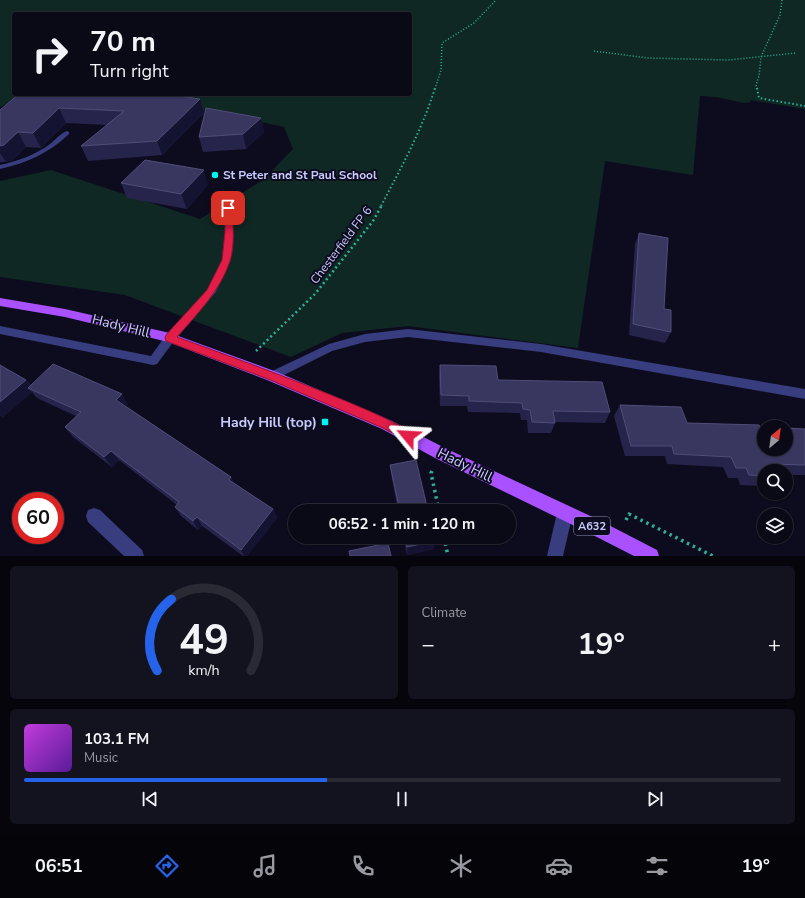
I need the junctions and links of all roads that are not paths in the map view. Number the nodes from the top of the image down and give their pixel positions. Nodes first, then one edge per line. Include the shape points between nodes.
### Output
1 (66, 133) dead end
2 (0, 167) edge
3 (228, 208) dead end
4 (0, 302) edge
5 (0, 330) edge
6 (170, 338) junction
7 (272, 376) junction
8 (805, 394) edge
9 (565, 513) junction
10 (94, 516) dead end
11 (133, 555) edge
12 (555, 556) edge
13 (651, 556) edge

1 - 2 lane via 55,144 35,156
3 - 6 lane via 226,260 211,292
4 - 6 main road, Hady Hill / A632 via 65,312
5 - 6 lane via 153,361
6 - 7 main road, Hady Hill / A632
7 - 8 lane via 329,348 365,338 408,333 541,348
7 - 9 main road, Hady Hill / A632 via 387,425
9 - 12 street
9 - 13 main road, A632
10 - 11 street

